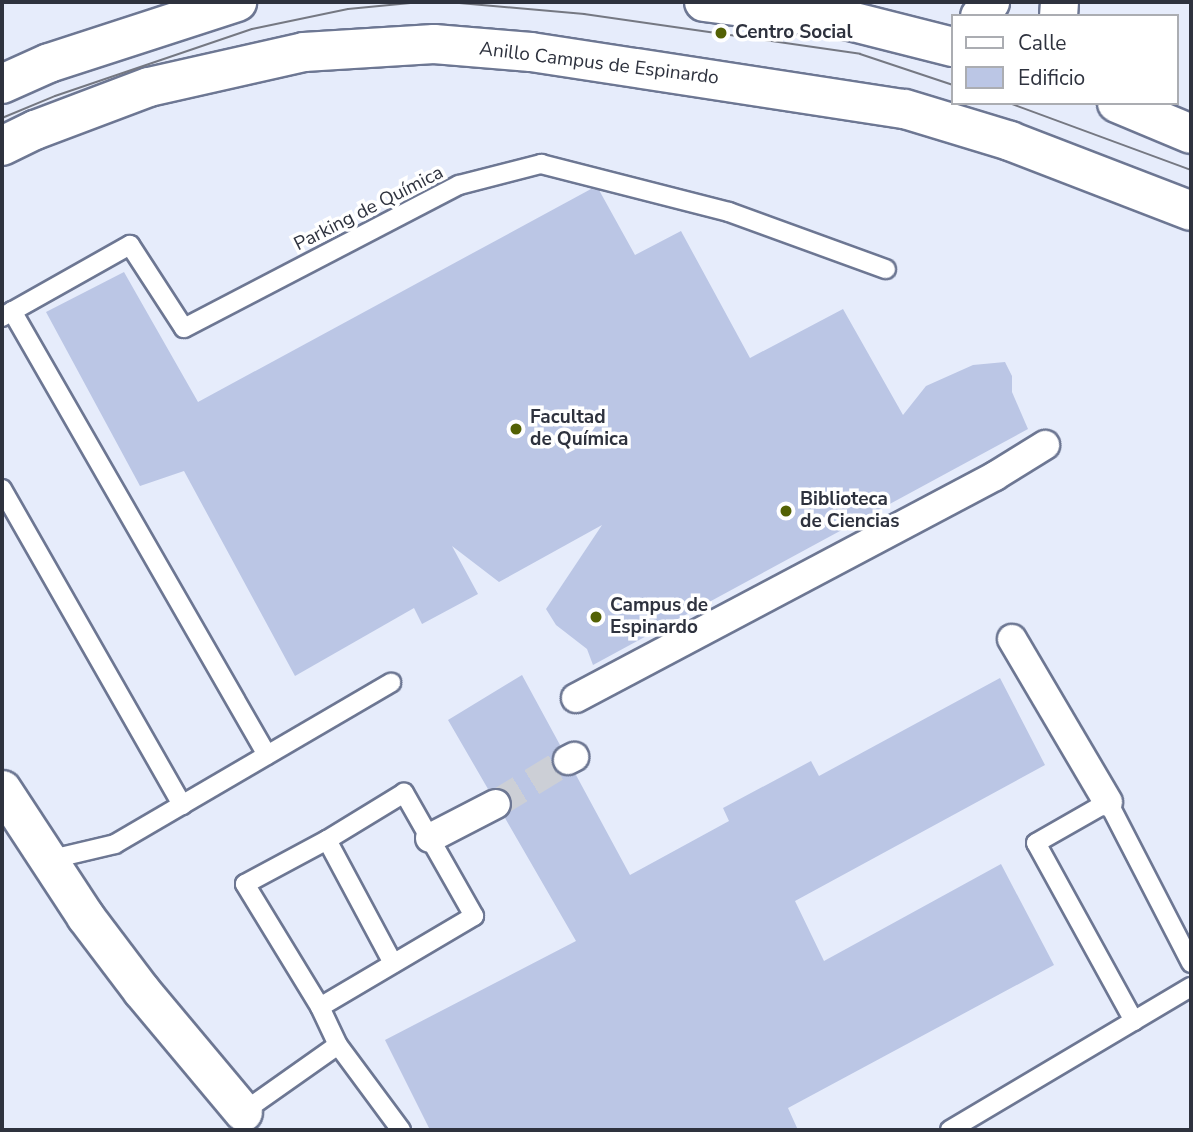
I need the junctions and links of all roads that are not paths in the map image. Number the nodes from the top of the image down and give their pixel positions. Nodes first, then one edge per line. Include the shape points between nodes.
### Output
1 (237, 2) edge
2 (704, 2) edge
3 (948, 40) edge
4 (2, 84) edge
5 (1122, 105) edge
6 (1191, 134) edge
7 (2, 146) edge
8 (1191, 211) edge
9 (886, 269) dead end
10 (7, 314) edge
11 (1045, 445) dead end
12 (2, 489) edge
13 (1012, 639) dead end
14 (390, 682) dead end
15 (576, 698) dead end
16 (267, 755) junction
17 (2, 789) edge
18 (1108, 802) junction
19 (496, 804) tunnel mouth
20 (182, 805) junction
21 (430, 838) junction
22 (327, 840) junction
23 (48, 860) junction
24 (1191, 962) edge
25 (393, 963) junction
26 (1191, 987) edge
27 (320, 1007) junction
28 (1134, 1021) junction
29 (338, 1045) junction
30 (243, 1111) joint
31 (401, 1130) edge
32 (950, 1130) edge

1 - 4 main road via 49,63
2 - 3 main road via 850,21
5 - 6 main road
7 - 8 main road, Anillo Campus de Espinardo via 149,87 304,52 434,44 531,52 905,109 1010,141
9 - 10 lane, Parking de Química via 729,212 541,164 459,185 184,328 130,245
10 - 16 lane, Parking de Química
11 - 15 street via 995,476
12 - 20 lane
13 - 18 street
14 - 16 lane
16 - 20 lane
17 - 23 street
18 - 24 lane
18 - 28 lane via 1036,843
19 - 21 street
20 - 23 lane via 115,844
21 - 22 lane via 404,793
21 - 25 lane via 474,916
22 - 25 lane
22 - 27 lane via 245,884
23 - 30 street via 141,990
25 - 27 lane
26 - 28 lane
27 - 29 lane
28 - 32 lane
29 - 30 lane
29 - 31 lane

